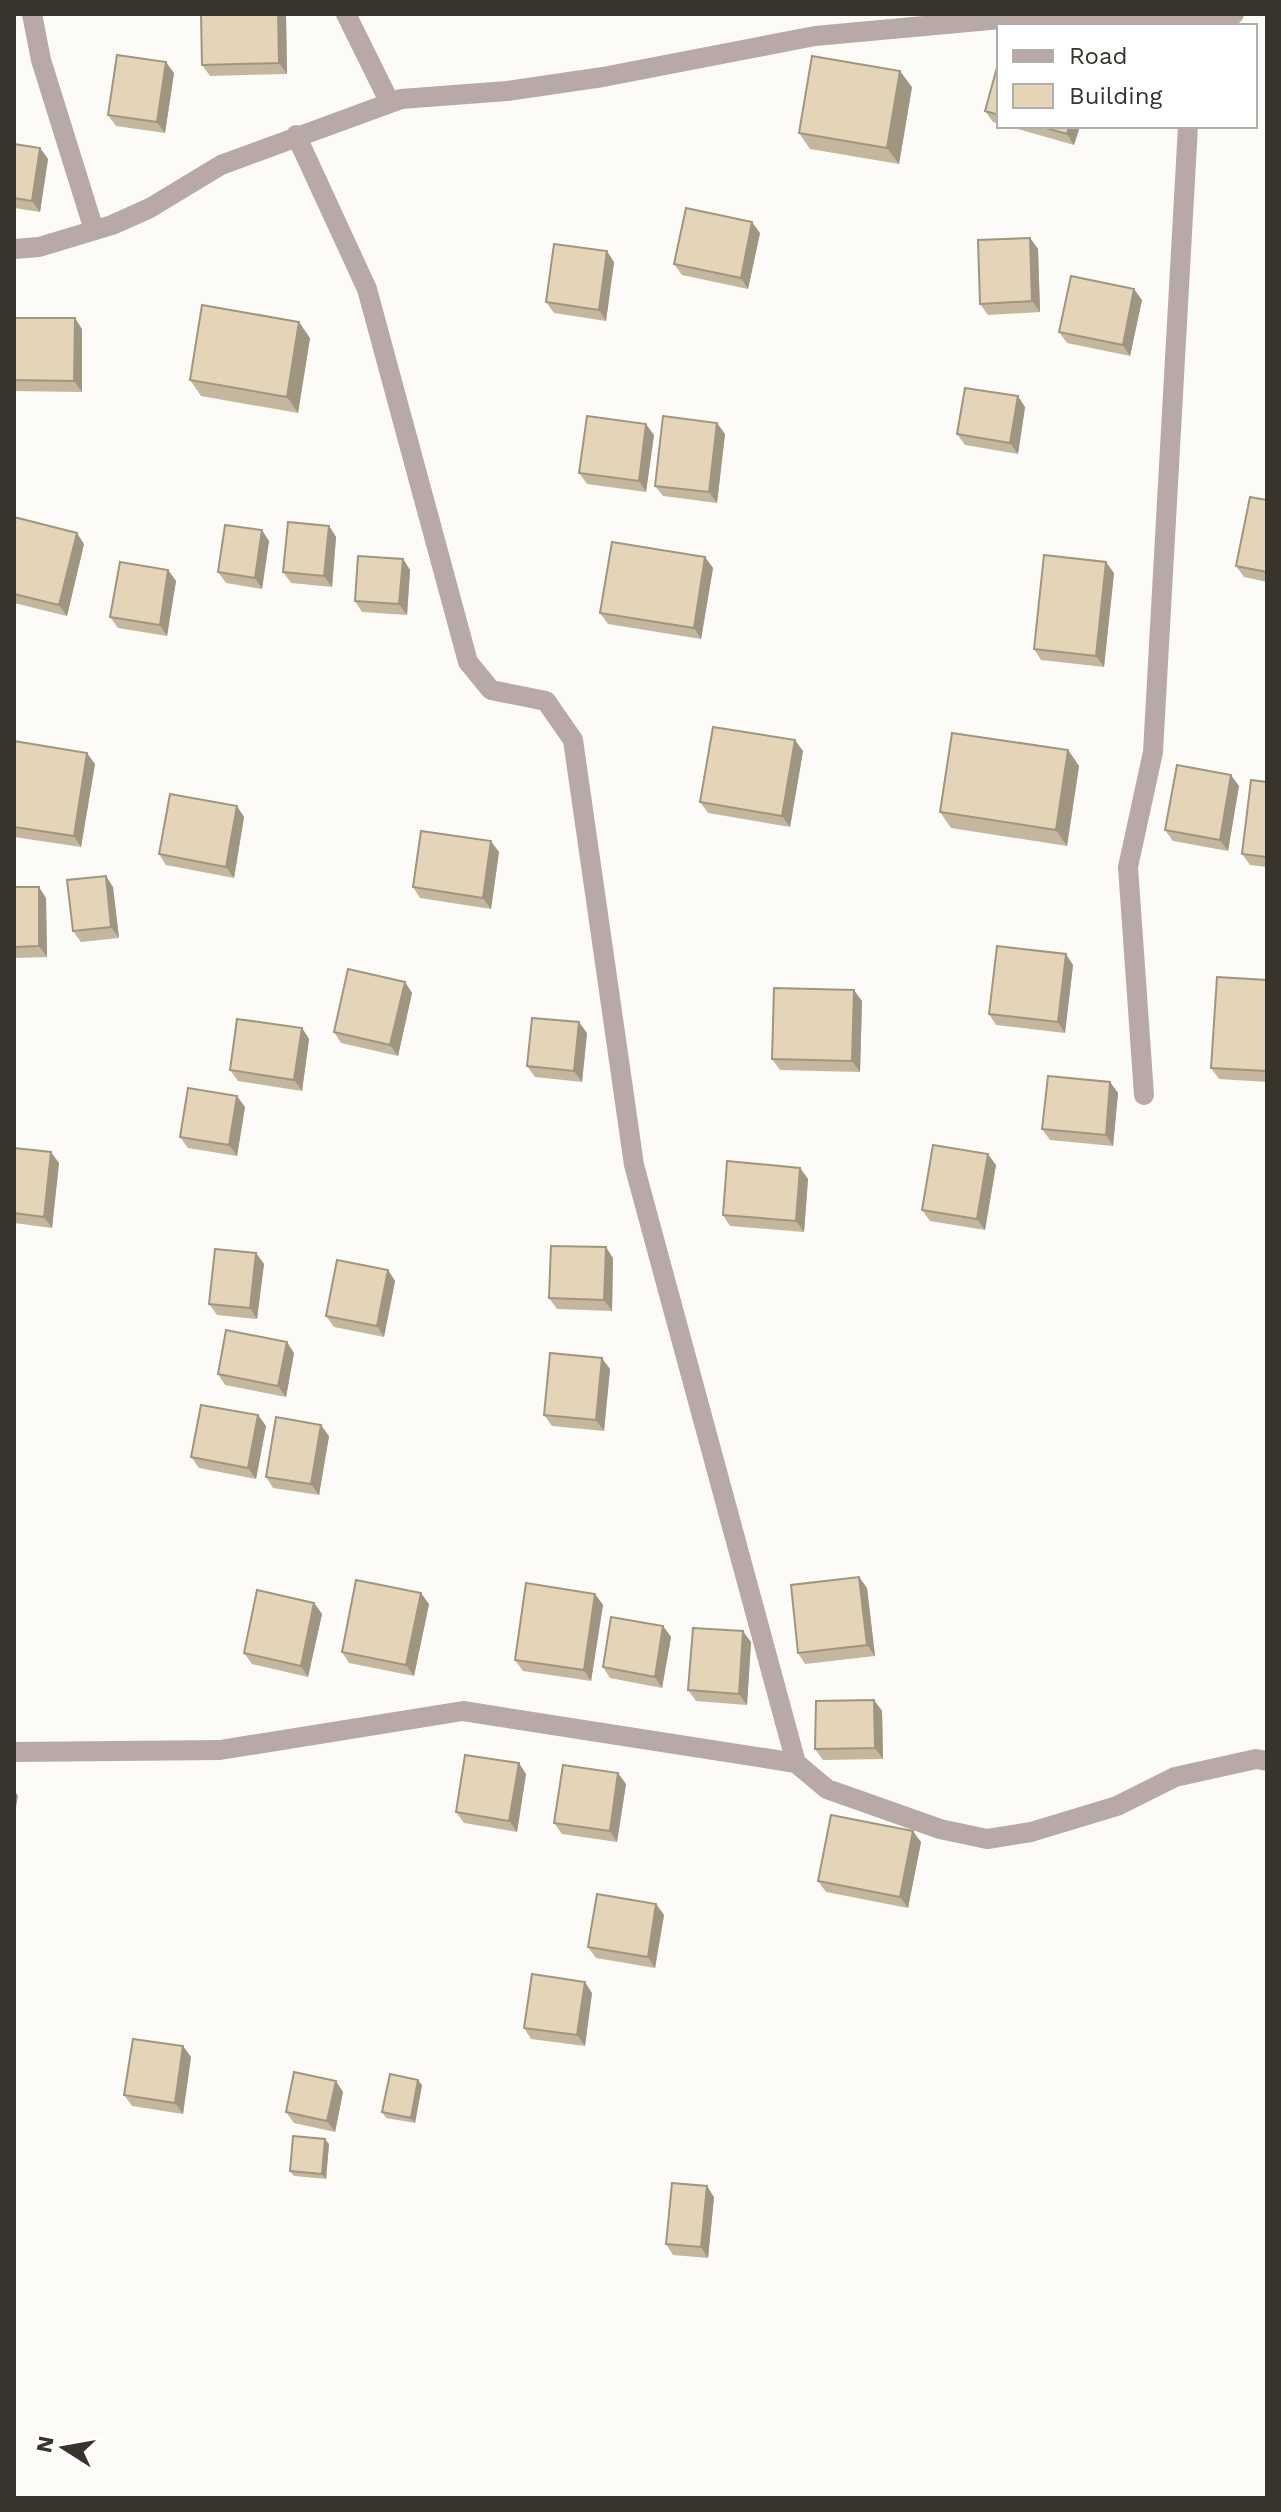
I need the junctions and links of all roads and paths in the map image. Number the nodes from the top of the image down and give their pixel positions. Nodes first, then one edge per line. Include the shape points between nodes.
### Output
1 (32, 14) edge
2 (346, 14) edge
3 (1234, 14) edge
4 (1161, 17) edge
5 (1207, 21) edge
6 (390, 103) junction
7 (1188, 128) edge
8 (296, 135) junction
9 (94, 230) junction
10 (14, 249) edge
11 (1144, 1095) dead end
12 (14, 1752) edge
13 (1267, 1761) edge
14 (796, 1763) junction

1 - 9 street via 41,60
2 - 6 street
3 - 5 street
4 - 5 street
4 - 6 street via 1001,19 815,36 603,77
6 - 8 street
7 - 11 street via 1153,752 1128,867
8 - 9 street via 221,165 150,208
8 - 14 street via 367,289 468,662 491,690 546,701 573,740 634,1165
9 - 10 street
12 - 14 street via 220,1750 463,1711
13 - 14 street via 1175,1777 1117,1806 1031,1832 987,1839 940,1829 827,1789

